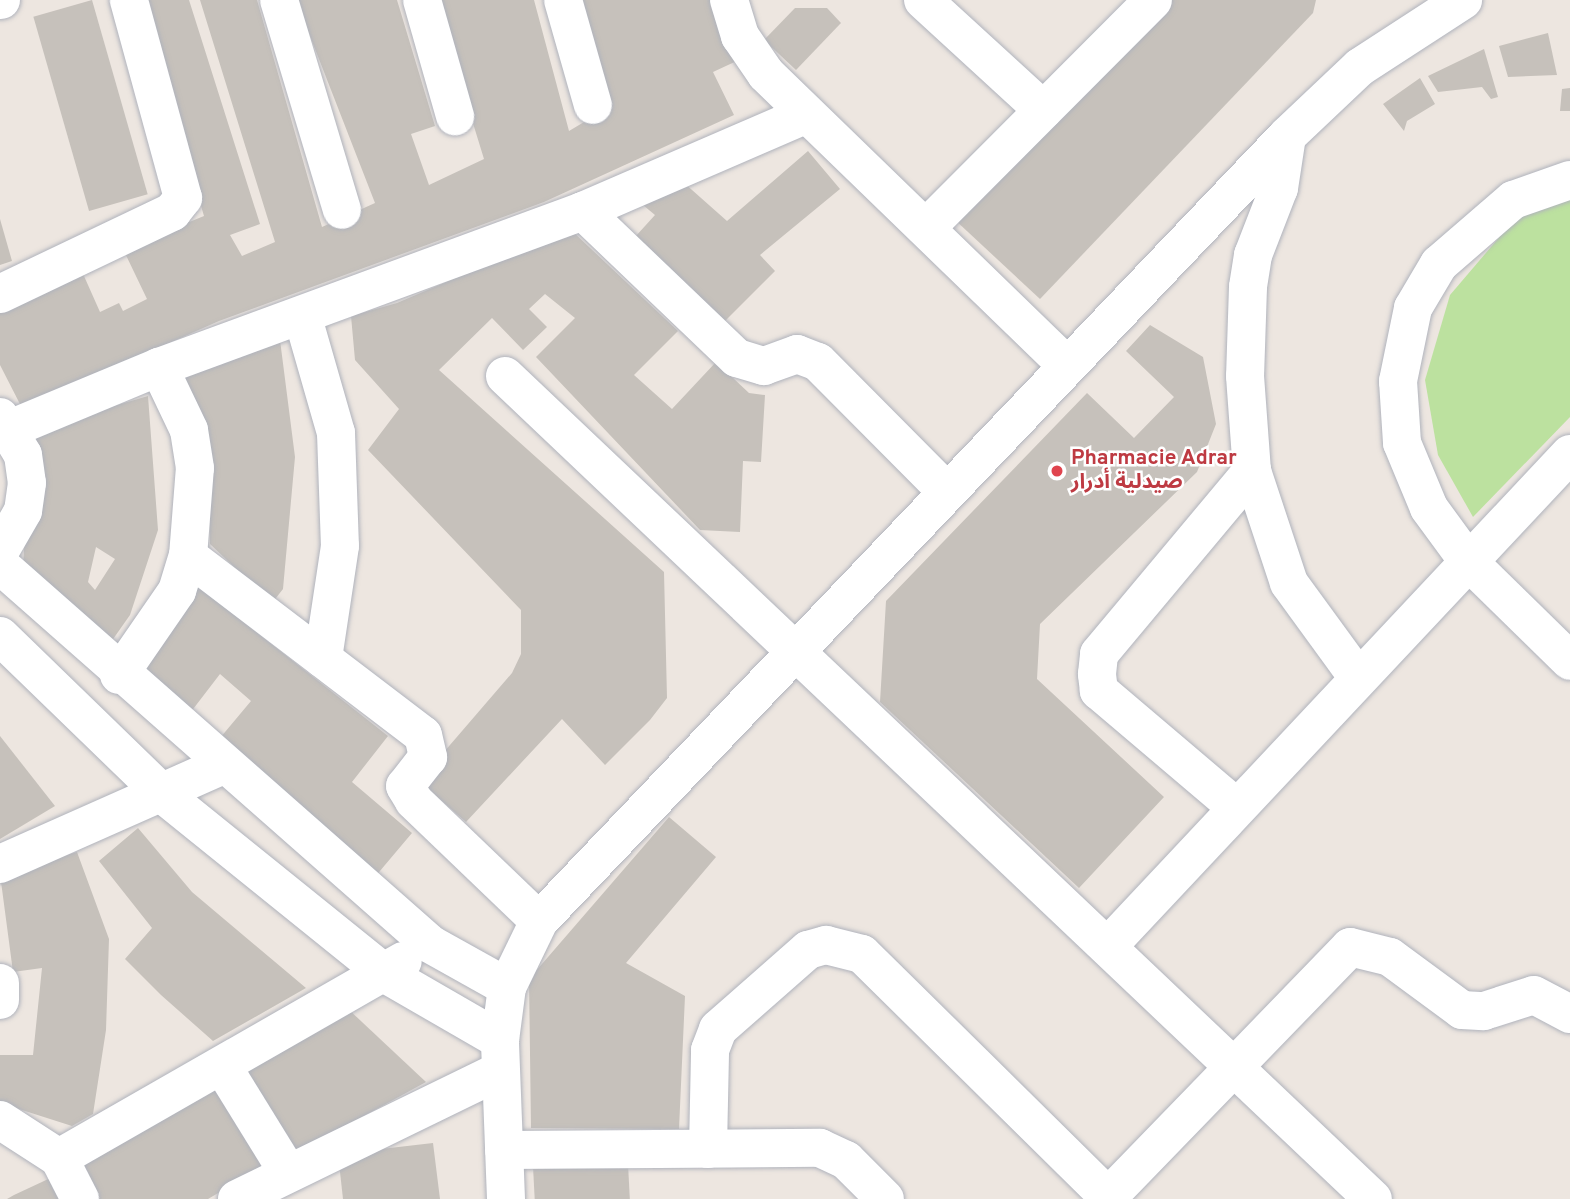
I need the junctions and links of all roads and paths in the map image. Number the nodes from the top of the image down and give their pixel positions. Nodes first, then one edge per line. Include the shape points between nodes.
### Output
1 (129, 0) edge
2 (279, 0) edge
3 (422, 0) edge
4 (563, 0) edge
5 (729, 0) edge
6 (923, 0) edge
7 (1153, 0) edge
8 (1461, 0) edge
9 (593, 105) dead end
10 (1043, 110) junction
11 (805, 115) junction
12 (455, 116) dead end
13 (1287, 136) junction
14 (1570, 180) edge
15 (342, 210) dead end
16 (583, 211) junction
17 (927, 227) junction
18 (0, 294) edge
19 (303, 318) junction
20 (1066, 365) junction
21 (159, 367) junction
22 (505, 376) dead end
23 (5, 423) edge
24 (1570, 454) edge
25 (1252, 471) junction
26 (946, 492) junction
27 (0, 551) edge
28 (188, 556) junction
29 (1467, 561) junction
30 (0, 565) edge
31 (0, 636) edge
32 (794, 648) junction
33 (323, 659) junction
34 (1570, 661) edge
35 (119, 675) junction
36 (1356, 675) junction
37 (221, 766) junction
38 (165, 796) junction
39 (1236, 807) junction
40 (0, 864) edge
41 (539, 921) junction
42 (430, 944) junction
43 (1110, 944) junction
44 (384, 973) junction
45 (0, 983) edge
46 (507, 988) junction
47 (0, 1000) edge
48 (1570, 1014) edge
49 (500, 1056) junction
50 (1234, 1063) junction
51 (224, 1069) junction
52 (3, 1127) edge
53 (708, 1149) junction
54 (504, 1150) junction
55 (59, 1158) junction
56 (287, 1171) junction
57 (1107, 1198) edge
58 (80, 1199) edge
59 (237, 1199) edge
60 (506, 1199) edge
61 (885, 1199) edge
62 (1373, 1199) edge

1 - 18 street via 183,198 172,212
2 - 15 street
3 - 12 street
4 - 9 street
5 - 11 street via 754,60
6 - 10 street
7 - 10 street
8 - 13 street via 1360,67
10 - 17 street
11 - 16 street
11 - 17 street
13 - 20 street
13 - 25 street via 1279,188 1253,255 1248,287 1245,376
14 - 29 street via 1513,200 1454,246 1418,299 1407,332 1398,381 1402,443 1429,508
16 - 19 street
16 - 26 street via 737,358 764,366 797,354 818,362
17 - 20 street
19 - 21 street
19 - 33 street via 336,433 340,546
20 - 26 street
21 - 23 street
21 - 28 street via 189,430 195,468
22 - 32 street
23 - 27 street via 27,483 23,511
24 - 29 street
25 - 36 street via 1289,583
25 - 39 street via 1099,654 1097,674 1099,691
26 - 32 street
28 - 33 street
28 - 35 street via 177,591
29 - 34 street
29 - 36 street
30 - 35 street
31 - 38 street
32 - 41 street
32 - 43 street
33 - 41 street via 423,734 428,757 405,786 414,802
35 - 37 street
36 - 39 street
37 - 38 street
37 - 42 street
38 - 40 street
38 - 44 street
39 - 43 street
41 - 46 street
42 - 44 street
42 - 46 street
43 - 50 street
44 - 49 street
44 - 51 street
45 - 47 street
46 - 49 street
48 - 50 street via 1534,995 1484,1011 1462,1010 1390,957 1350,947
49 - 54 street
49 - 56 street
50 - 57 street
50 - 62 street
51 - 55 street
51 - 56 street
52 - 55 street
53 - 54 street
53 - 57 street via 710,1050 718,1029 808,950 843,947 862,954
53 - 61 street via 820,1148 846,1160
54 - 60 street
55 - 58 street
56 - 59 street

